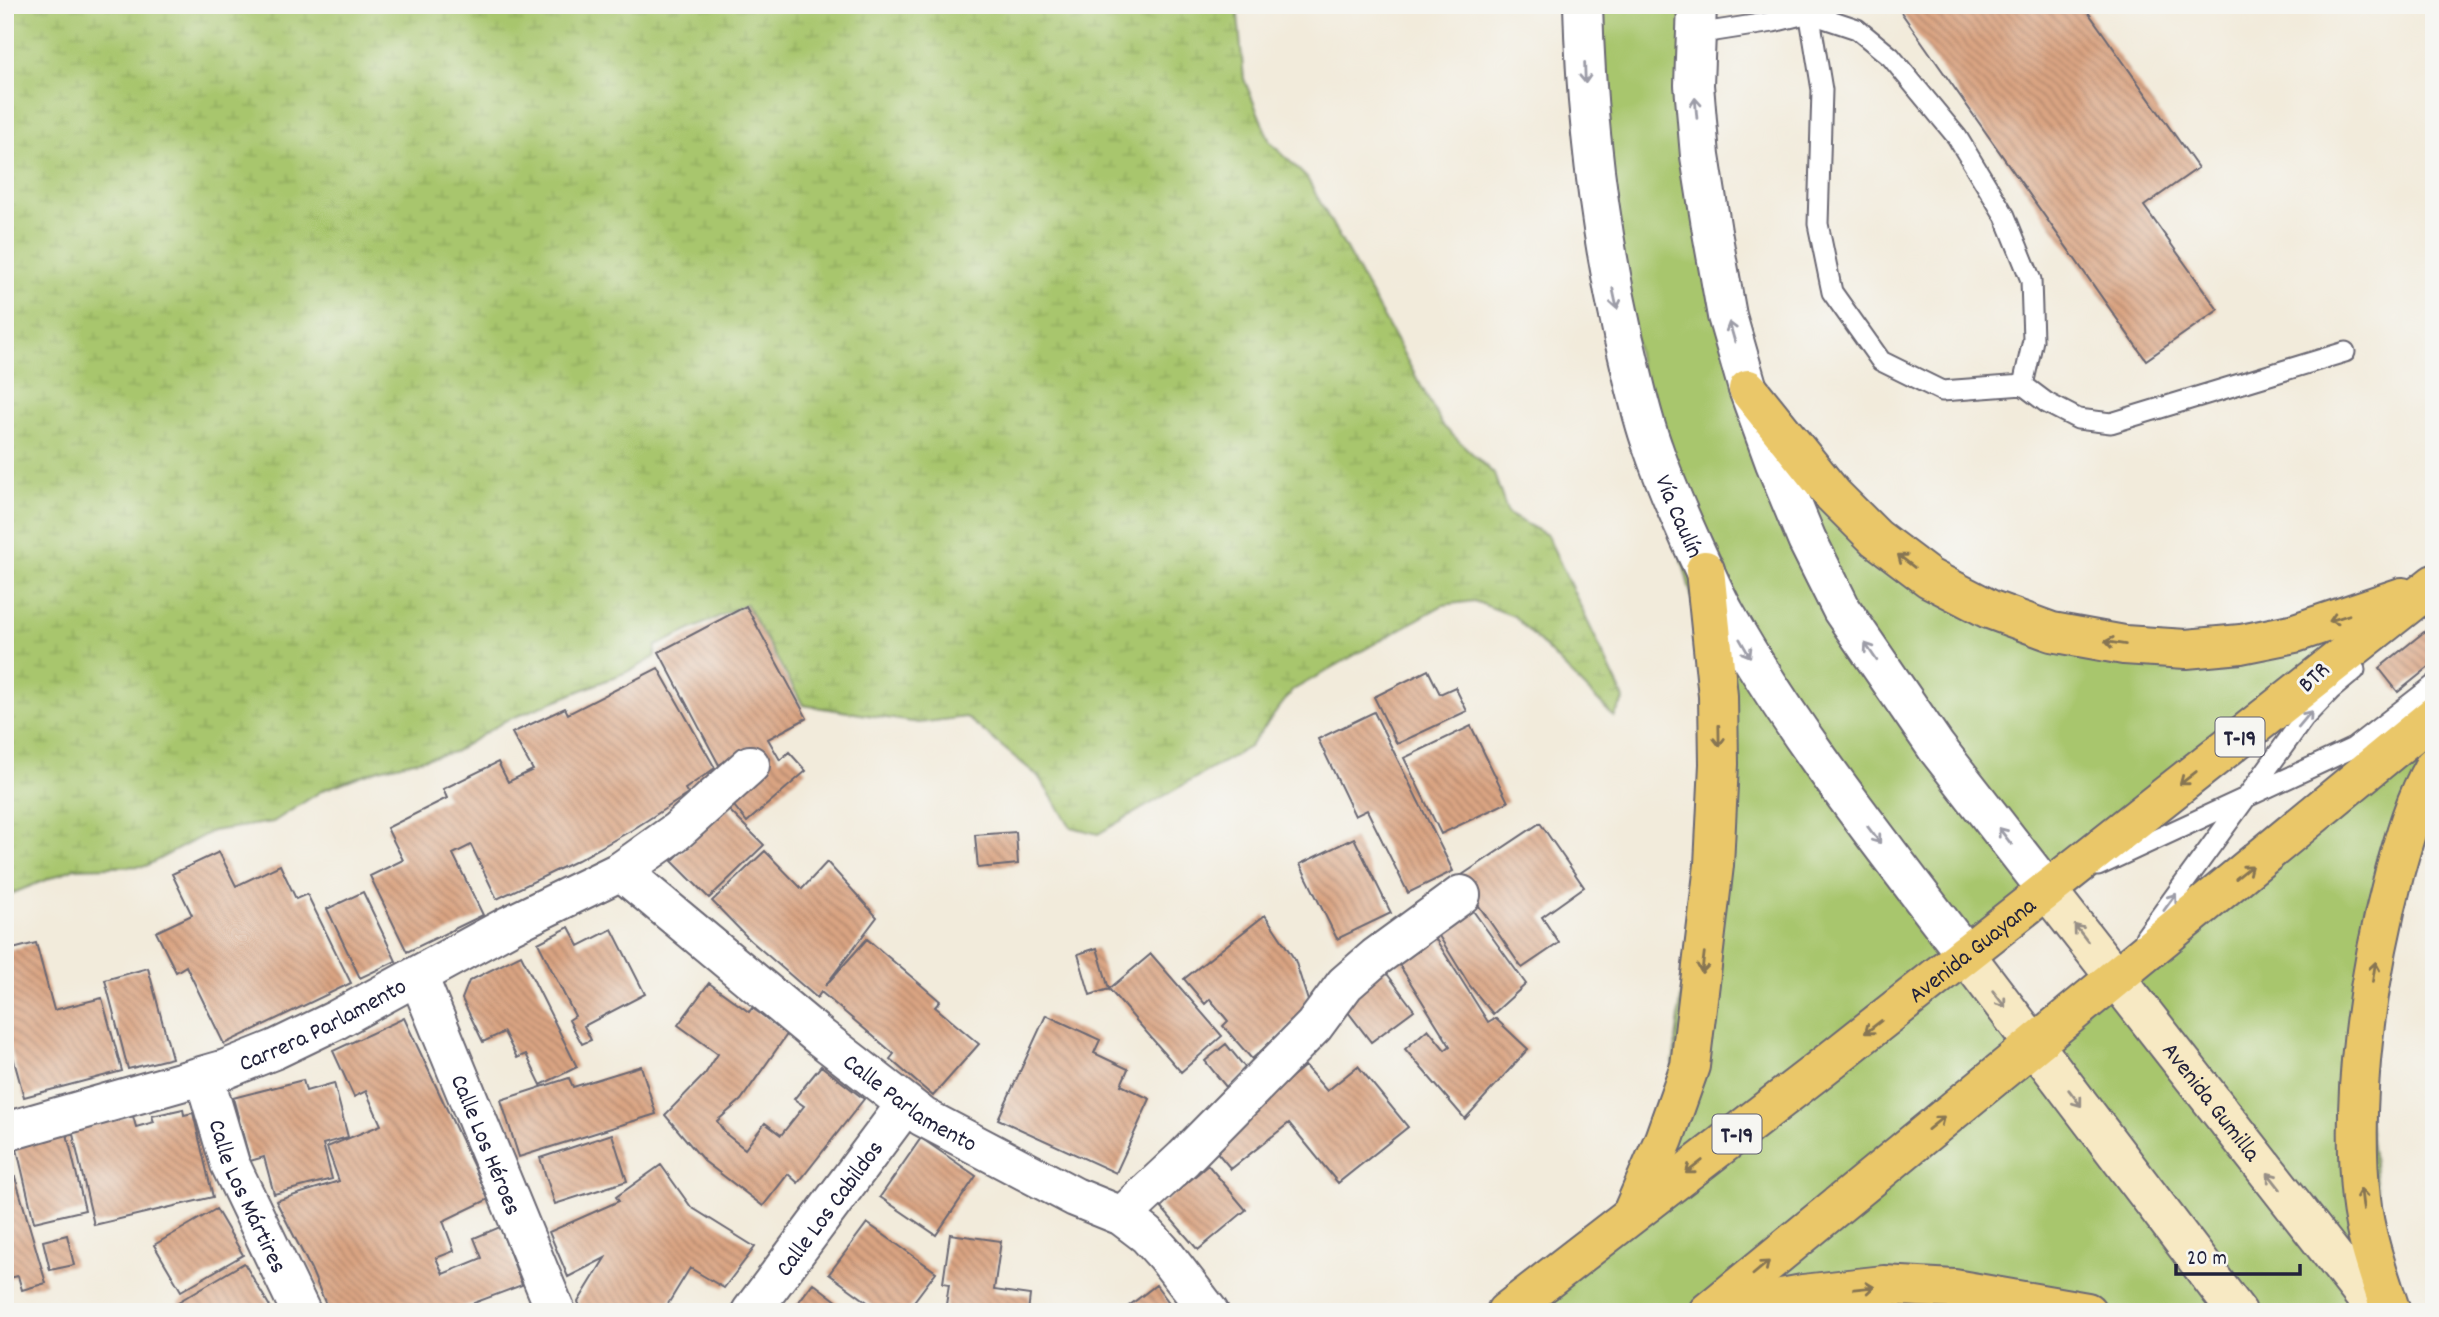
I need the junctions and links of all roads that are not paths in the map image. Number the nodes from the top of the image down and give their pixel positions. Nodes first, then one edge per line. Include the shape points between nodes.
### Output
1 (1583, 5) edge
2 (1808, 9) edge
3 (1696, 20) edge
4 (2345, 352) dead end
5 (2023, 385) junction
6 (1748, 389) junction
7 (1704, 570) junction
8 (2431, 593) edge
9 (2434, 685) edge
10 (2434, 716) edge
11 (750, 765) dead end
12 (2434, 766) edge
13 (2245, 799) junction
14 (621, 870) junction
15 (2046, 890) junction
16 (1461, 895) dead end
17 (1965, 954) junction
18 (418, 976) junction
19 (2115, 977) junction
20 (2033, 1044) junction
21 (204, 1076) junction
22 (906, 1104) junction
23 (5, 1132) edge
24 (1122, 1216) junction
25 (1630, 1217) junction
26 (301, 1312) edge
27 (556, 1312) edge
28 (751, 1312) edge
29 (1209, 1312) edge
30 (1506, 1312) edge
31 (1709, 1312) edge
32 (1725, 1312) edge
33 (2087, 1312) edge
34 (2237, 1312) edge
35 (2378, 1312) edge
36 (2391, 1312) edge

1 -> 7 street, Vía Caulín via 1590,144 1614,295 1652,446
2 - 3 lane via 1773,22
2 - 5 lane via 1857,29 1891,57 1958,137 2005,216 2031,281 2033,340
2 - 5 lane via 1822,90 1818,224 1832,292 1881,361 1942,391
6 -> 3 street via 1727,316 1700,156 1694,85
4 - 5 lane via 2112,423 2078,419
8 -> 6 highway via 2241,644 2186,649 2124,645 2052,632 1928,578 1876,538 1833,495
15 -> 6 street via 1936,747 1842,611 1802,529
7 -> 17 street, Vía Caulín via 1742,643 1801,735
7 -> 25 highway via 1718,707 1714,865 1690,1066
13 -> 8 lane, BTR via 2304,718
8 -> 15 highway, Avenida Guayana / T-19
9 - 13 lane, BTR via 2353,748
19 -> 10 highway
11 - 14 street, Carrera Parlamento via 677,831
36 -> 12 highway via 2361,1202 2357,1138 2362,1061 2387,902 2406,831
13 - 15 lane, BTR
19 -> 13 lane, BTR
14 - 18 street, Carrera Parlamento
14 - 22 street, Calle Parlamento
15 - 17 highway, Avenida Guayana / T-19
19 -> 15 main road, Avenida Gumilla
16 - 24 street via 1345,984 1314,1026
17 -> 20 main road
17 -> 25 highway, Avenida Guayana / T-19
18 - 21 street, Carrera Parlamento via 276,1049
18 - 27 street, Calle Los Héroes
19 - 20 highway
35 -> 19 main road, Avenida Gumilla
31 -> 20 highway
20 -> 34 main road
21 - 23 street, Carrera Parlamento
21 - 26 street, Calle Los Mártires via 230,1164
22 - 24 street, Calle Parlamento via 990,1154
22 - 28 street, Calle Los Cabildos
24 - 29 street, Calle Parlamento via 1166,1255
25 - 30 highway, Avenida Guayana / T-19
32 -> 33 highway via 1803,1294 1884,1285 1954,1289

